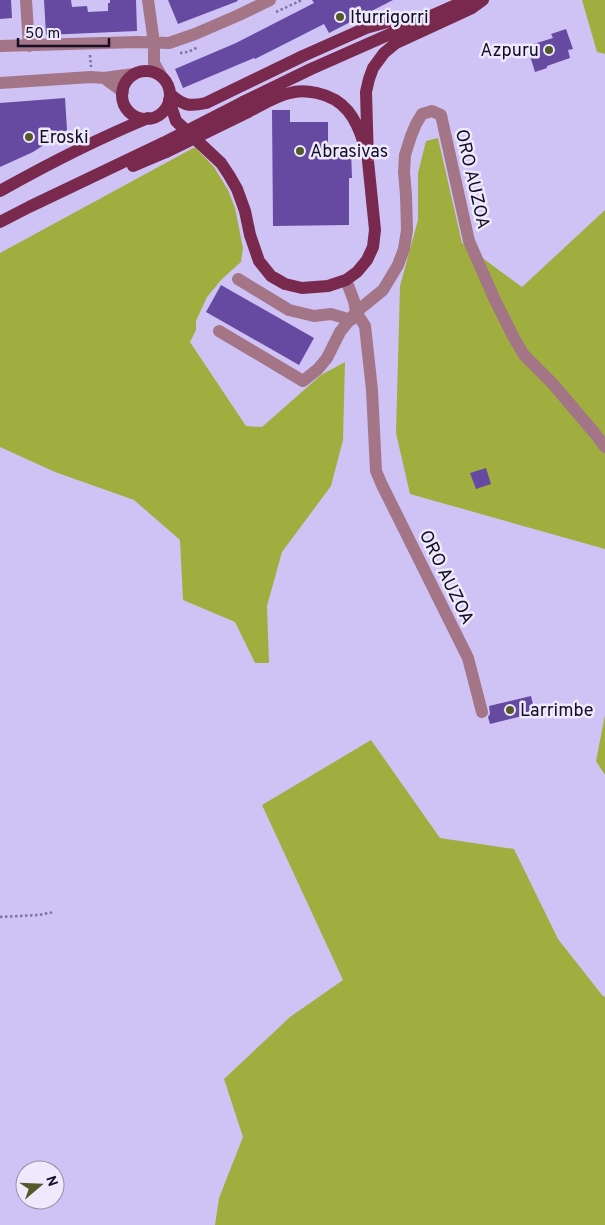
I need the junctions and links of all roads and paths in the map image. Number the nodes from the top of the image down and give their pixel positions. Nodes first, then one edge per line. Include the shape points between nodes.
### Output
1 (26, 0) edge
2 (148, 0) edge
3 (270, 0) edge
4 (467, 0) edge
5 (483, 0) edge
6 (431, 16) junction
7 (154, 43) junction
8 (0, 46) edge
9 (29, 46) junction
10 (145, 69) junction
11 (104, 78) junction
12 (0, 83) edge
13 (122, 92) junction
14 (169, 97) junction
15 (246, 107) junction
16 (128, 109) junction
17 (151, 118) junction
18 (176, 121) junction
19 (112, 133) junction
20 (368, 161) junction
21 (0, 191) edge
22 (0, 222) edge
23 (238, 279) dead end
24 (346, 280) junction
25 (353, 316) junction
26 (219, 330) dead end
27 (605, 447) edge
28 (482, 712) dead end
29 (54, 912) dead end
30 (0, 917) edge

1 - 9 street
2 - 7 street
3 - 7 street via 195,34 169,43
4 - 6 main road
5 - 20 main road via 396,43 378,60 366,92
6 - 14 main road via 398,19 366,28 206,103 182,104
6 - 15 main road via 311,69
7 - 9 street
7 - 10 street
8 - 9 street
10 - 11 street
10 - 13 main road via 128,79
10 - 14 main road via 162,77
11 - 12 street
11 - 13 street
13 - 16 main road
14 - 17 main road via 161,113
14 - 18 main road
15 - 20 main road via 298,91 331,97 353,117
15 - 22 main road, bridge
16 - 17 main road via 138,117
16 - 19 main road
17 - 18 main road
17 - 19 main road
18 - 24 main road via 230,175 245,211 259,260 271,276 302,288 328,286
19 - 21 main road
20 - 24 main road via 375,230 373,247 367,260
23 - 25 street via 289,310 314,316
24 - 25 street, ORO AUZOA via 354,301
25 - 26 street via 340,332 327,358 303,381
25 - 27 street, ORO AUZOA via 383,290 398,265 407,230 405,155 422,114 432,111 440,114 469,241 494,298 524,355
25 - 28 street, ORO AUZOA via 365,326 376,471 468,658
29 - 30 path

